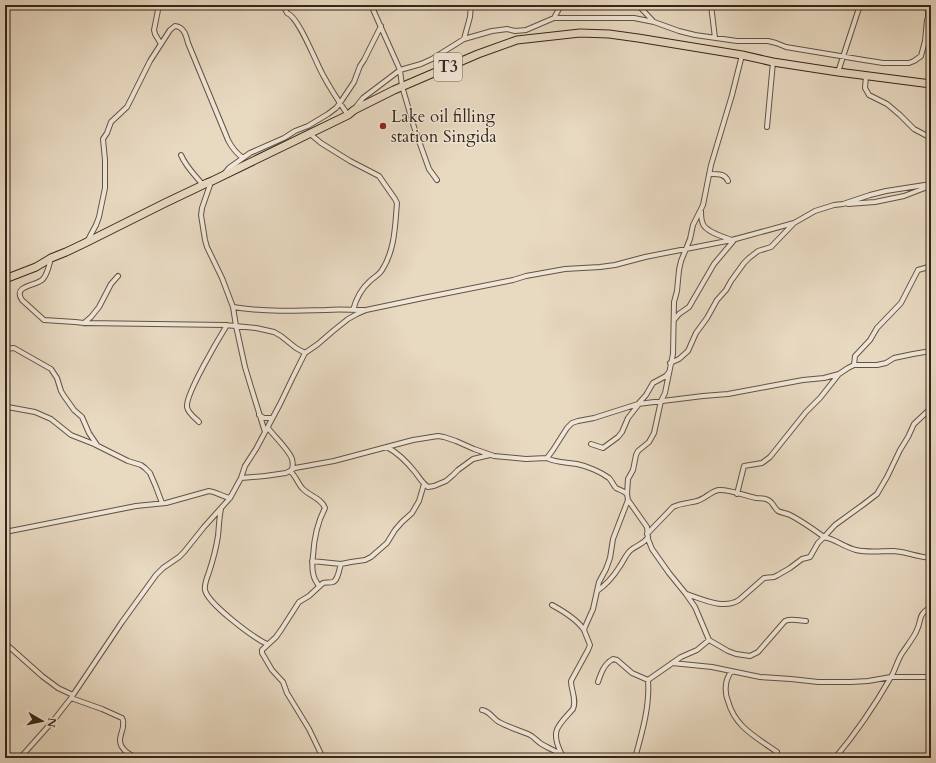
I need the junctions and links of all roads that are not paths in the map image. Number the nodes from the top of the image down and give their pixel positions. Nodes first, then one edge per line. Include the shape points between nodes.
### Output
1 (159, 5) edge
2 (283, 5) edge
3 (371, 5) edge
4 (471, 5) edge
5 (561, 5) edge
6 (638, 5) edge
7 (711, 5) edge
8 (860, 5) edge
9 (928, 5) edge
10 (929, 16) edge
11 (554, 18) junction
12 (654, 22) junction
13 (381, 26) junction
14 (715, 38) junction
15 (464, 39) junction
16 (161, 44) junction
17 (742, 55) junction
18 (843, 57) junction
19 (773, 62) junction
20 (400, 70) junction
21 (838, 72) junction
22 (866, 76) junction
23 (931, 84) edge
24 (402, 86) junction
25 (340, 103) junction
26 (351, 112) junction
27 (767, 127) dead end
28 (309, 133) junction
29 (931, 138) edge
30 (182, 155) dead end
31 (243, 158) junction
32 (709, 174) junction
33 (223, 176) junction
34 (437, 180) dead end
35 (212, 181) junction
36 (728, 181) dead end
37 (203, 185) junction
38 (931, 185) edge
39 (843, 204) junction
40 (701, 209) junction
41 (794, 223) junction
42 (733, 239) junction
43 (85, 244) junction
44 (687, 248) junction
45 (51, 258) junction
46 (931, 265) edge
47 (118, 276) dead end
48 (5, 279) edge
49 (233, 307) junction
50 (353, 310) junction
51 (366, 310) junction
52 (674, 320) junction
53 (84, 323) junction
54 (227, 325) junction
55 (236, 326) junction
56 (5, 348) edge
57 (931, 351) edge
58 (305, 353) junction
59 (670, 363) junction
60 (854, 365) junction
61 (669, 372) junction
62 (839, 374) junction
63 (666, 390) junction
64 (673, 400) junction
65 (661, 401) junction
66 (5, 404) edge
67 (639, 404) junction
68 (931, 408) edge
69 (259, 414) junction
70 (272, 418) junction
71 (199, 422) dead end
72 (266, 430) junction
73 (591, 444) dead end
74 (99, 447) junction
75 (387, 447) junction
76 (490, 455) junction
77 (547, 458) junction
78 (291, 470) junction
79 (241, 478) junction
80 (424, 484) junction
81 (627, 494) junction
82 (737, 494) junction
83 (230, 498) junction
84 (628, 500) junction
85 (162, 503) junction
86 (221, 508) junction
87 (5, 532) edge
88 (647, 536) junction
89 (824, 537) junction
90 (931, 558) edge
91 (312, 561) junction
92 (341, 564) junction
93 (319, 586) junction
94 (597, 591) junction
95 (686, 594) junction
96 (552, 605) dead end
97 (931, 607) edge
98 (806, 621) dead end
99 (584, 630) junction
100 (709, 640) junction
101 (5, 643) edge
102 (267, 644) junction
103 (672, 663) junction
104 (731, 671) junction
105 (931, 677) edge
106 (891, 678) junction
107 (648, 680) junction
108 (598, 682) dead end
109 (72, 697) junction
110 (482, 710) dead end
111 (777, 752) dead end
112 (561, 754) junction
113 (20, 758) edge
114 (137, 758) edge
115 (323, 758) edge
116 (567, 758) edge
117 (635, 758) edge
118 (835, 758) edge

1 - 16 street via 154,30
2 - 25 street via 297,24
3 - 13 street
4 - 15 street
5 - 11 street
6 - 12 street
7 - 14 street
8 - 18 street
9 - 10 street
10 - 18 street via 922,52 919,58 910,63 883,63
11 - 12 street via 634,18
11 - 15 street via 526,30 492,31
12 - 14 street via 695,35
13 - 20 street
13 - 25 street via 354,82
14 - 18 street via 768,41 786,47
15 - 20 street via 420,64
16 - 31 street via 175,26 180,27 185,33 228,140 232,148
16 - 43 street via 127,107 111,122 104,138 104,195 96,225
17 - 19 highway, T3
17 - 24 highway, T3 via 609,34 580,33 517,40
17 - 32 street
18 - 21 street
19 - 21 highway, T3
19 - 27 street
20 - 24 street
20 - 26 street via 363,98
21 - 22 highway, T3
22 - 23 highway, T3
22 - 29 street via 865,88 869,95 887,104 914,129
24 - 26 highway, T3
24 - 34 street via 428,168
25 - 26 street
25 - 31 street via 308,126
26 - 28 highway, T3
28 - 33 highway, T3
28 - 50 street via 350,161 379,176 396,198 395,232 388,258 382,271 361,291
30 - 37 street via 187,166
31 - 33 street
32 - 36 street via 723,175
32 - 40 street
33 - 35 highway, T3
35 - 37 highway, T3
35 - 49 street via 202,208 202,227 207,248
37 - 43 highway, T3
38 - 39 street via 886,191
38 - 39 street via 886,200
39 - 41 street via 816,211
40 - 42 street via 702,221 708,230
40 - 44 street via 693,225
41 - 42 street
41 - 59 street via 771,247 758,251 744,263 717,300 688,351
42 - 44 street
42 - 52 street via 714,264 688,307
43 - 45 highway, T3
44 - 51 street via 616,265 565,268
44 - 52 street via 679,270
45 - 48 highway, T3
45 - 53 street via 46,275 42,280 21,290 20,298 44,320
46 - 60 street via 918,270 902,302 855,356
47 - 53 street via 99,307
49 - 50 street via 283,312
49 - 55 street
50 - 51 street
51 - 58 street via 348,319
52 - 59 street via 673,354
53 - 54 street
54 - 55 street
54 - 71 street via 189,397 187,407
55 - 58 street via 274,332
55 - 69 street
56 - 74 street via 14,348 50,369 57,378 64,396 82,417
57 - 60 street via 894,358 877,365
58 - 70 street
59 - 61 street
60 - 62 street
61 - 63 street
61 - 67 street via 653,383
62 - 64 street via 740,393
62 - 82 street via 770,457 762,462 744,466
63 - 64 street
63 - 65 street
64 - 65 street
65 - 67 street
65 - 81 street via 654,433 636,455 628,479
66 - 74 street via 8,407 36,412 51,419 71,435
67 - 73 street via 630,414 618,437 603,448
67 - 77 street via 572,423
68 - 89 street via 914,424 877,494 835,525
69 - 70 street via 264,418
69 - 72 street
70 - 72 street
72 - 78 street via 292,458
72 - 79 street
74 - 85 street via 145,468
75 - 76 street via 438,436
75 - 78 street
75 - 80 street via 399,454
76 - 77 street via 526,460
76 - 80 street via 469,462 446,481 430,486
77 - 81 street via 587,467 606,476 615,487
78 - 79 street via 273,475
78 - 91 street via 303,489 323,502 325,508 315,535
79 - 83 street
80 - 92 street via 412,513 382,548 365,560
81 - 84 street
82 - 88 street via 717,490 700,500 678,505 669,511
82 - 89 street via 768,500 777,510 794,517
83 - 85 street via 209,491
83 - 86 street
84 - 88 street via 646,525
84 - 94 street via 614,534 608,564
85 - 87 street
86 - 102 street via 216,549 206,582 206,592 227,615
86 - 109 street via 184,552 156,575
88 - 94 street via 645,541 628,553 614,575
88 - 95 street via 652,550
89 - 90 street via 856,550 900,552
89 - 95 street via 810,557 802,559 774,577 764,578 735,602 716,603
91 - 92 street
91 - 93 street via 314,577
92 - 93 street via 337,578
93 - 102 street via 299,602 276,638
94 - 99 street
95 - 100 street
96 - 99 street via 579,623
97 - 106 street via 925,610 920,618 916,632 900,657
98 - 100 street via 785,621 758,652 750,656 728,651
99 - 112 street via 590,646 571,681 575,704 556,731
100 - 103 street via 697,650
101 - 109 street via 42,676
102 - 115 street via 262,653 283,682
103 - 104 street
103 - 107 street
104 - 106 street via 760,677 818,682 860,682
104 - 111 street via 726,680 726,692 736,719
105 - 106 street
106 - 118 street
107 - 108 street via 632,673 613,658 602,670
107 - 117 street via 646,709
109 - 113 street
109 - 114 street via 122,718 124,722 120,744 128,754
110 - 112 street via 500,723 528,734
112 - 116 street

